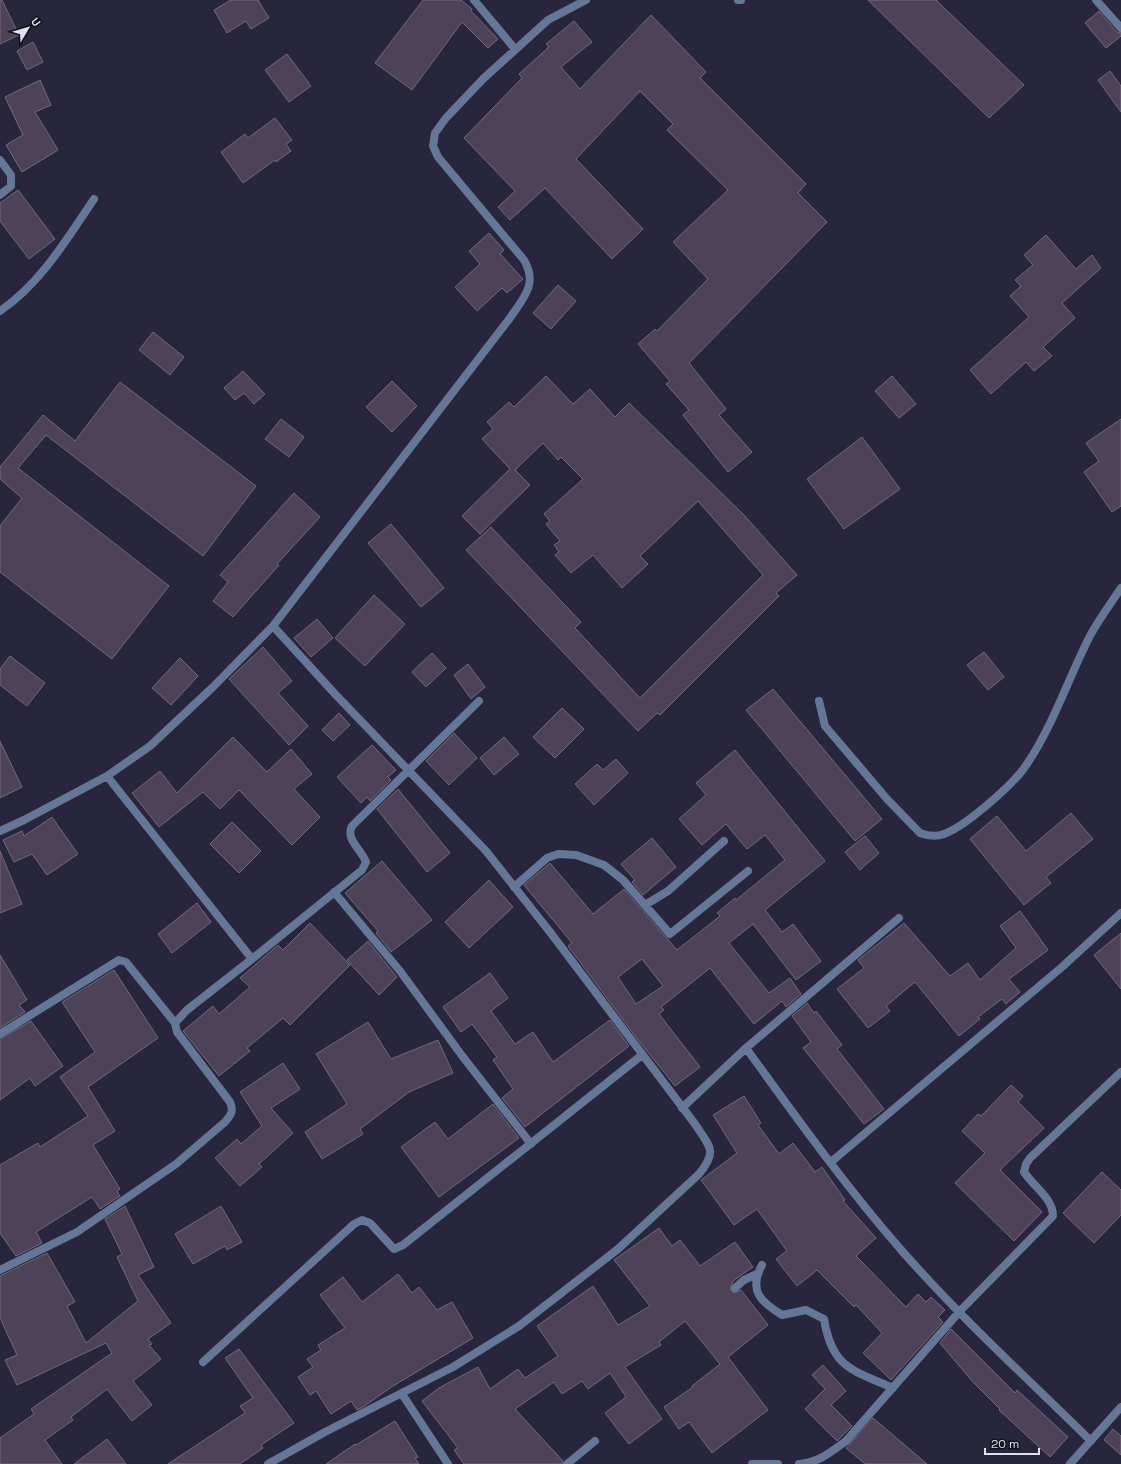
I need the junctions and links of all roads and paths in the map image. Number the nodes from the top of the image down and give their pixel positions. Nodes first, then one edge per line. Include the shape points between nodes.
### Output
1 (474, 0) edge
2 (586, 0) edge
3 (738, 0) edge
4 (741, 0) edge
5 (1096, 0) edge
6 (1121, 28) edge
7 (514, 49) junction
8 (0, 160) edge
9 (0, 195) edge
10 (94, 199) dead end
11 (0, 311) edge
12 (1121, 588) edge
13 (273, 626) junction
14 (479, 701) dead end
15 (819, 701) dead end
16 (408, 770) junction
17 (107, 776) junction
18 (0, 831) edge
19 (724, 841) dead end
20 (748, 871) dead end
21 (514, 887) junction
22 (334, 892) junction
23 (645, 905) junction
24 (1121, 912) edge
25 (899, 918) dead end
26 (252, 960) junction
27 (176, 1023) junction
28 (0, 1034) edge
29 (746, 1048) junction
30 (642, 1055) junction
31 (1121, 1072) edge
32 (682, 1108) junction
33 (531, 1144) junction
34 (831, 1162) junction
35 (762, 1266) dead end
36 (0, 1270) edge
37 (757, 1274) junction
38 (734, 1288) dead end
39 (960, 1311) junction
40 (203, 1362) dead end
41 (893, 1388) junction
42 (402, 1394) junction
43 (1121, 1407) edge
44 (1091, 1441) junction
45 (595, 1442) dead end
46 (271, 1463) edge
47 (448, 1464) edge
48 (567, 1464) edge
49 (752, 1464) edge
50 (778, 1464) edge
51 (799, 1464) edge
52 (810, 1464) edge
53 (1070, 1464) edge

1 - 7 street
2 - 7 street via 548,20
3 - 4 street
5 - 6 street
7 - 13 street via 446,118 435,133 433,146 438,157 524,260 532,280 510,318
8 - 9 street via 11,175 10,186
10 - 11 street via 44,269 11,304
12 - 15 street via 1091,634 1044,735 1026,766 1005,788 966,821 943,834 927,836 920,833 887,799 825,726
13 - 16 street
13 - 17 street via 150,746
14 - 16 street
16 - 21 street via 486,851
16 - 22 street via 352,826 349,832 351,838 366,862 362,870
17 - 18 street
17 - 26 street
19 - 23 street via 668,891
20 - 23 street via 670,934
21 - 23 street via 547,858 558,854 576,856 604,865 623,880
21 - 30 street
22 - 26 street
22 - 33 street via 400,971
24 - 34 street via 1038,988
25 - 29 street
26 - 27 street via 187,1010
27 - 28 street via 126,962 119,960
27 - 36 street via 177,1032 225,1094 232,1108 231,1114 176,1164 123,1201 77,1232
29 - 32 street
29 - 34 street
30 - 32 street
30 - 33 street
31 - 39 street via 1039,1148 1026,1164 1024,1172 1048,1201 1053,1210 1052,1216
32 - 42 street via 695,1124 711,1152 709,1162 699,1174 618,1250 519,1326 453,1367
33 - 40 street via 403,1245 394,1249 370,1223 362,1220 354,1224
34 - 39 street via 903,1252
35 - 37 street
37 - 38 street
37 - 41 street via 757,1294 765,1304 782,1315 806,1310 824,1319 834,1353 850,1370
39 - 41 street
39 - 44 street
41 - 52 street via 846,1441 824,1458
42 - 46 street via 325,1432
42 - 47 street
43 - 44 street
44 - 53 street
45 - 48 street
49 - 50 street
51 - 52 street

